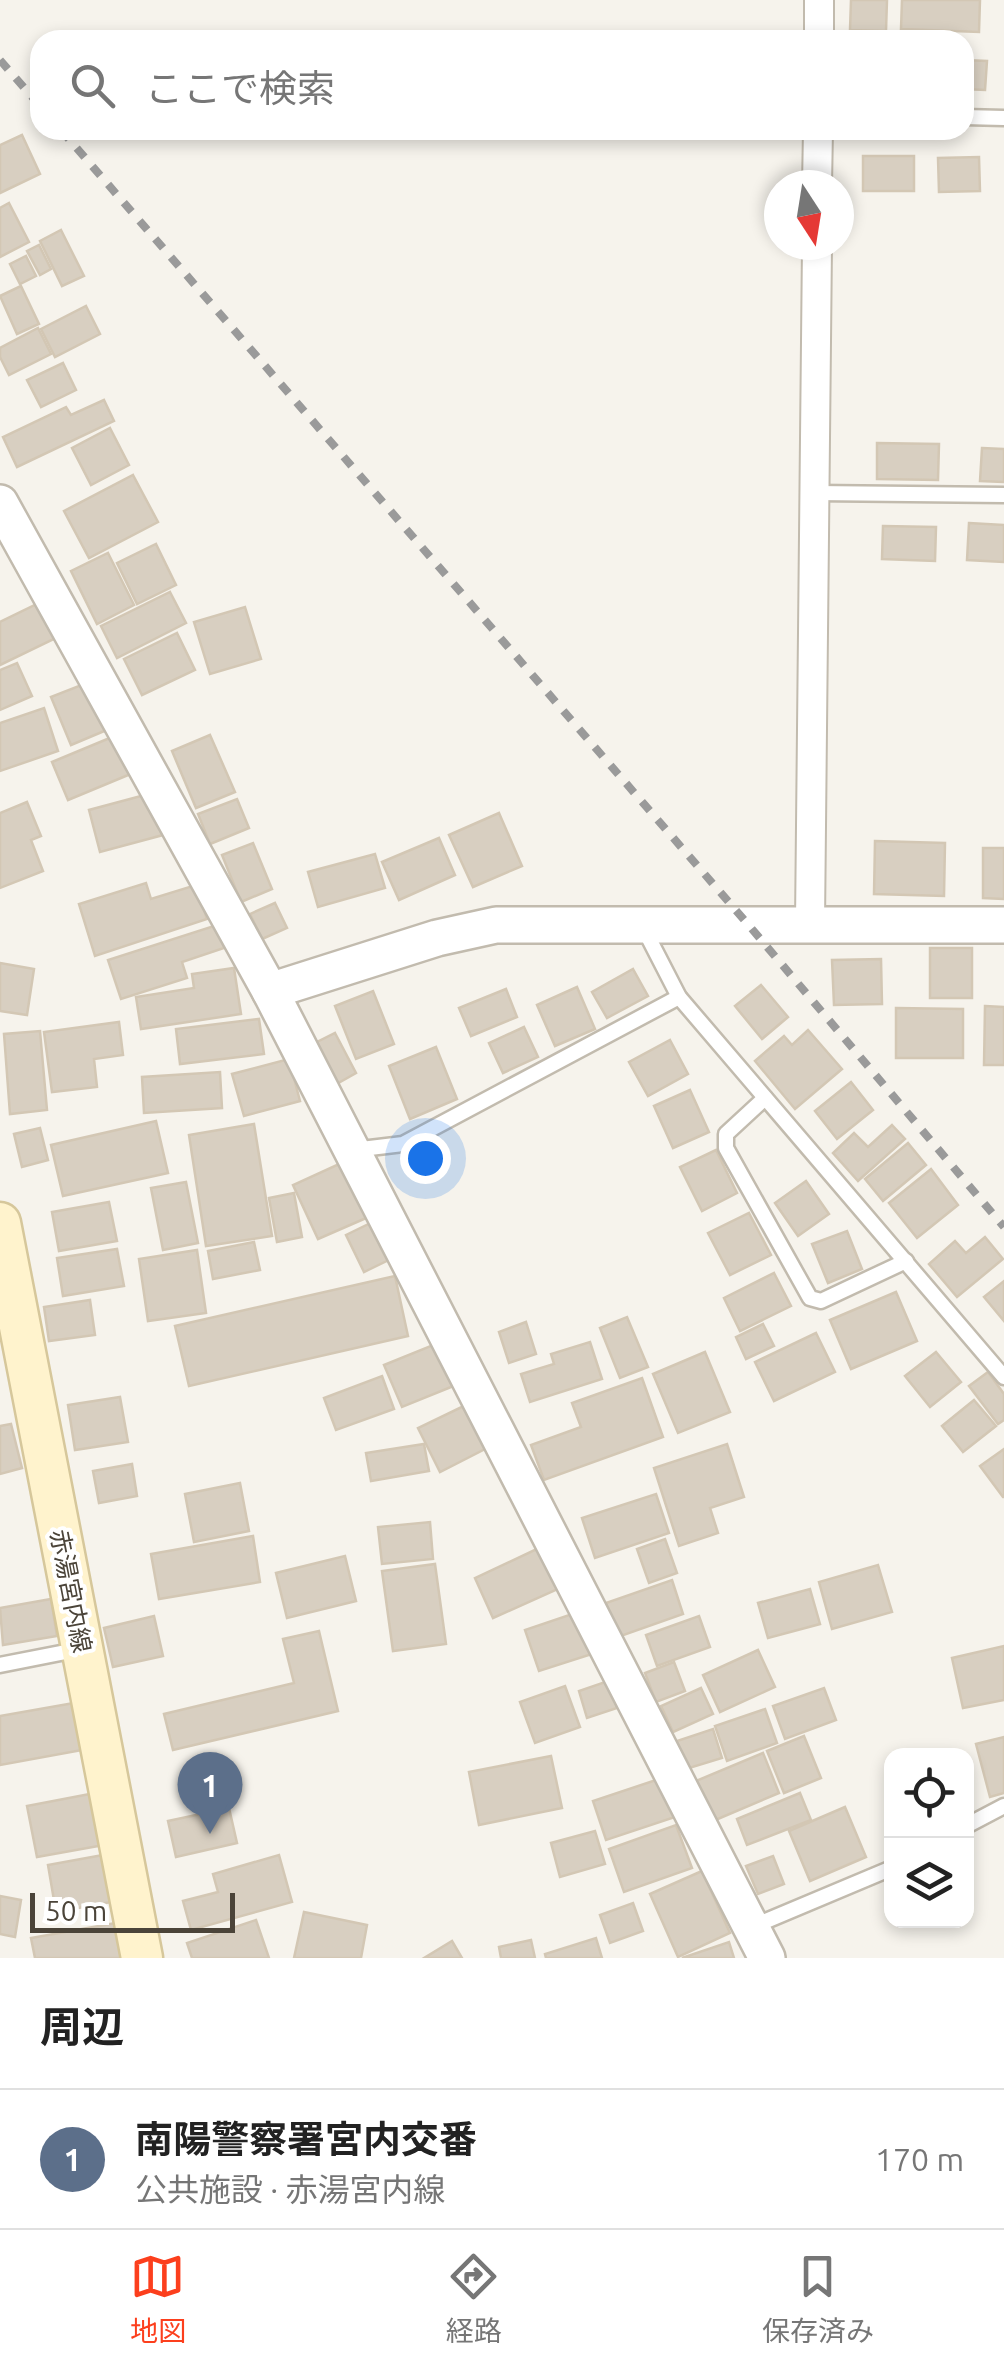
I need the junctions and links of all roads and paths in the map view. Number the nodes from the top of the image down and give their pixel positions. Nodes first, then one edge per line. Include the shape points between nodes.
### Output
1 (819, 0) edge
2 (819, 30) edge
3 (974, 117) edge
4 (1004, 118) edge
5 (818, 140) edge
6 (817, 170) edge
7 (817, 260) edge
8 (815, 493) junction
9 (1004, 495) edge
10 (0, 503) edge
11 (641, 922) junction
12 (810, 922) junction
13 (1004, 924) edge
14 (270, 991) junction
15 (679, 997) junction
16 (765, 1098) junction
17 (353, 1150) junction
18 (0, 1223) edge
19 (906, 1261) junction
20 (1004, 1377) edge
21 (82, 1648) junction
22 (0, 1665) edge
23 (1004, 1806) edge
24 (974, 1822) edge
25 (884, 1873) edge
26 (759, 1943) edge
27 (142, 1958) edge

1 - 2 street
3 - 4 lane
5 - 6 street
7 - 8 street
8 - 9 lane
8 - 12 street
10 - 14 street
11 - 12 street
11 - 14 street via 496,924
11 - 15 lane
12 - 13 street
14 - 17 street
15 - 16 lane
15 - 17 lane via 404,1144
16 - 19 lane
16 - 19 lane via 726,1134 726,1148 810,1298 821,1301
17 - 26 street
18 - 21 main road, 赤湯宮内線
19 - 20 lane
21 - 22 lane
21 - 27 main road, 赤湯宮内線
23 - 24 lane
25 - 26 lane

